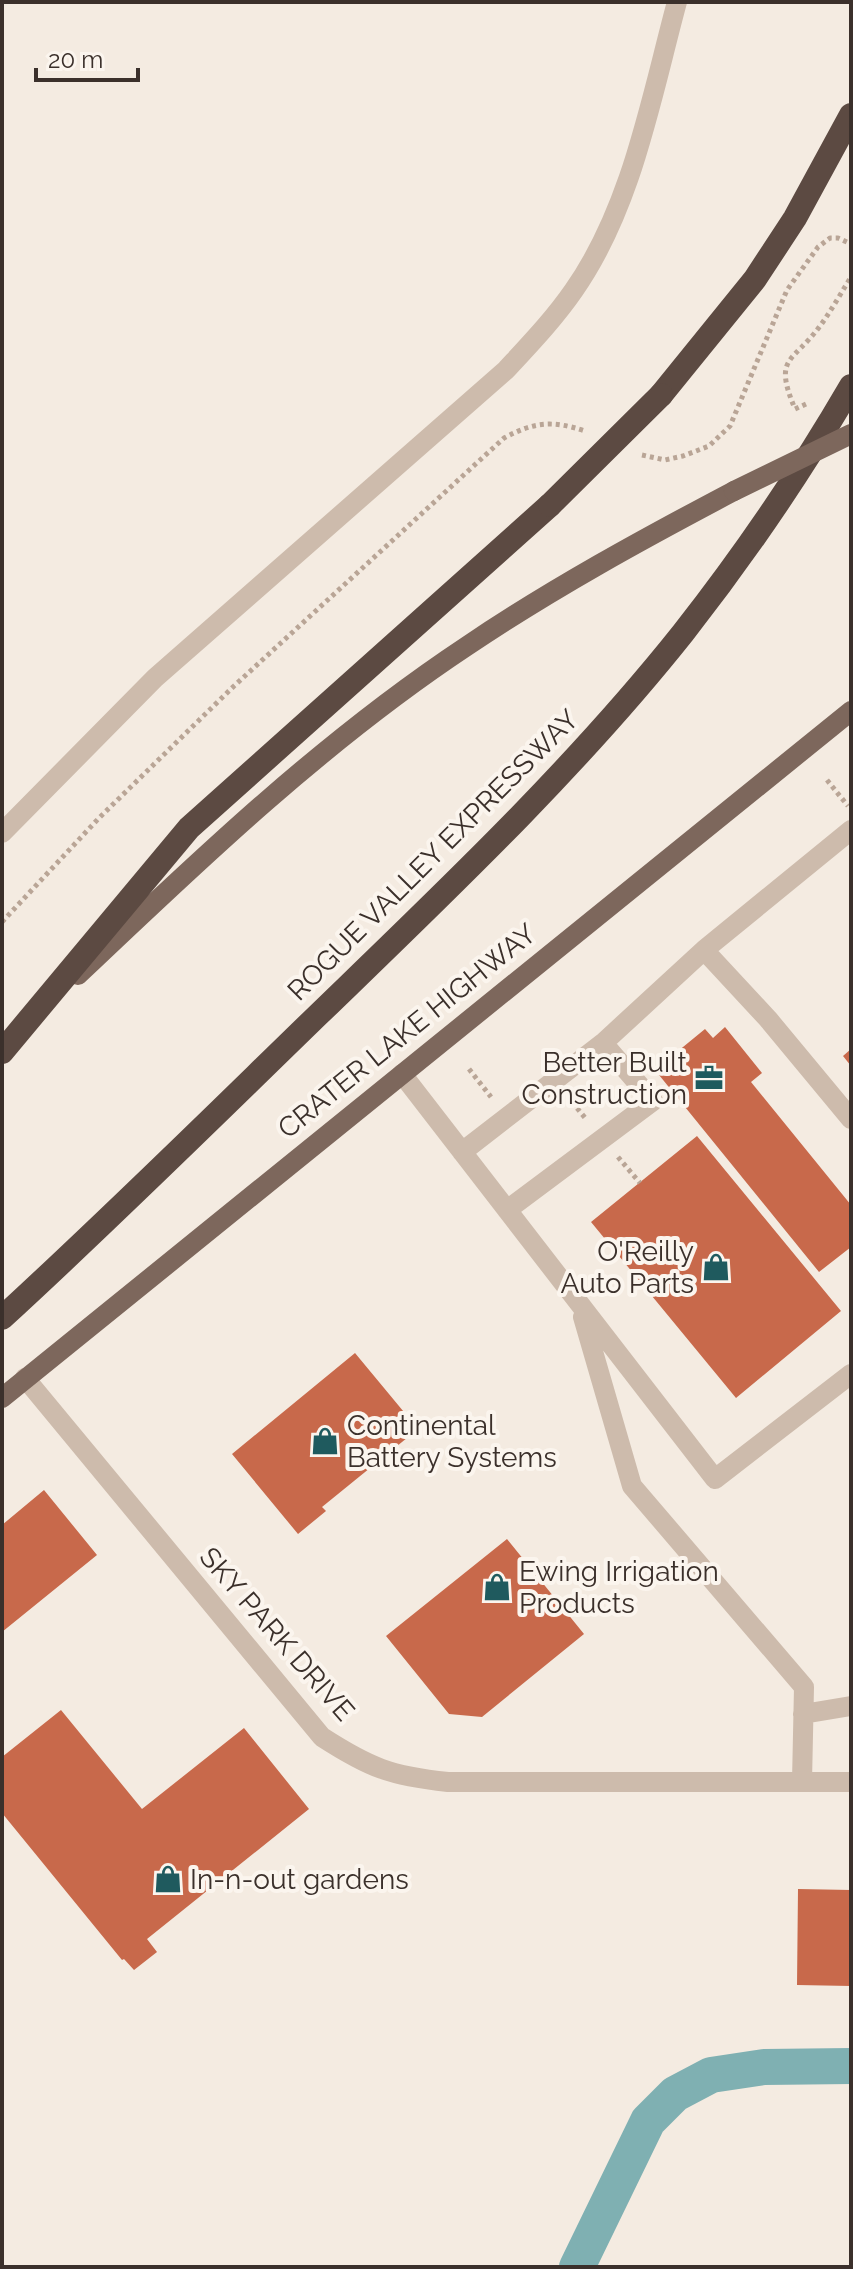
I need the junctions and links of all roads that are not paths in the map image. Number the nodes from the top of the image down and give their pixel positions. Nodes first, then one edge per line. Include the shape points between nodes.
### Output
1 (656, 2) edge
2 (675, 10) edge
3 (851, 115) edge
4 (851, 386) edge
5 (851, 434) edge
6 (851, 711) edge
7 (851, 830) edge
8 (2, 833) edge
9 (704, 950) junction
10 (26, 1025) junction
11 (603, 1043) junction
12 (2, 1052) edge
13 (402, 1074) junction
14 (851, 1119) edge
15 (462, 1152) junction
16 (507, 1210) junction
17 (580, 1305) junction
18 (2, 1318) edge
19 (851, 1374) edge
20 (25, 1378) junction
21 (2, 1398) edge
22 (851, 1706) edge
23 (803, 1714) junction
24 (802, 1782) junction
25 (851, 1782) edge

1 - 2 street
2 - 8 street via 625,188 602,242 546,328 506,370 155,678
3 - 10 highway, bridge via 755,279 661,395 550,505 189,828
4 - 18 highway, ROGUE VALLEY EXPRESSWAY via 755,538 682,634 599,729 370,964
5 - 10 main road, bridge via 598,564 466,646 318,756 204,854
6 - 13 main road, CRATER LAKE HIGHWAY
7 - 9 street
9 - 11 street
9 - 14 street
10 - 12 highway
11 - 15 street
11 - 16 street via 653,1101
13 - 15 street
13 - 20 main road, CRATER LAKE HIGHWAY
15 - 16 street
16 - 17 street
17 - 19 street via 715,1479
17 - 23 street via 632,1486 804,1687
20 - 21 main road, CRATER LAKE HIGHWAY
20 - 24 street, SKY PARK DRIVE via 322,1737 362,1763 406,1778 448,1782
22 - 23 street
23 - 24 street
24 - 25 street, SKY PARK DRIVE

